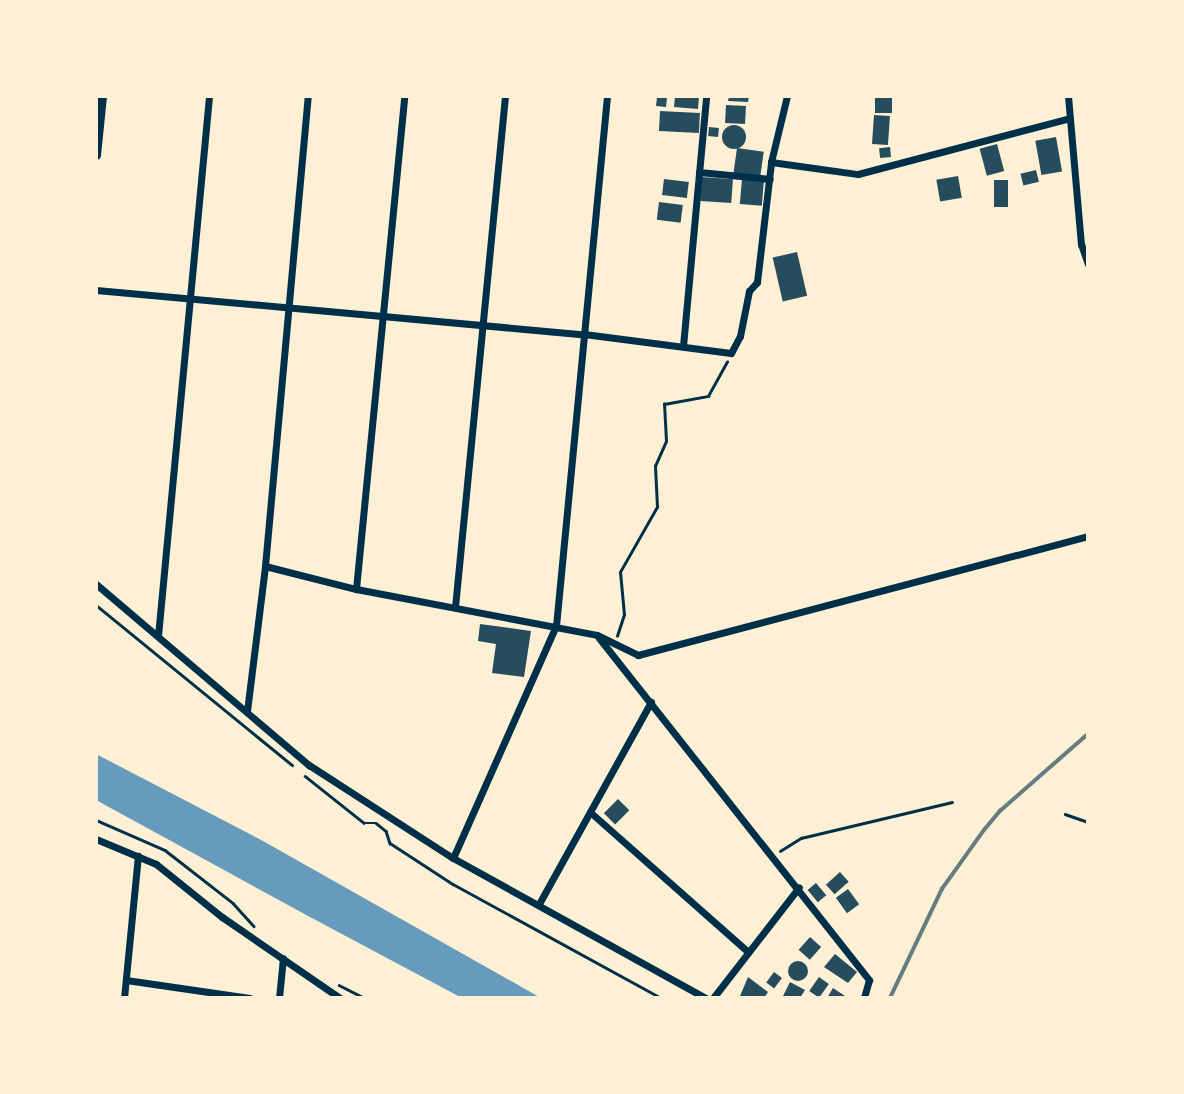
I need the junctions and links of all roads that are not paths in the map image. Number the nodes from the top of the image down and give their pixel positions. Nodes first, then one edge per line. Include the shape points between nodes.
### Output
1 (102, 96) edge
2 (209, 96) edge
3 (308, 96) edge
4 (404, 96) edge
5 (505, 96) edge
6 (607, 96) edge
7 (706, 96) edge
8 (788, 96) edge
9 (1068, 96) edge
10 (1070, 118) junction
11 (96, 155) edge
12 (771, 162) junction
13 (699, 172) junction
14 (770, 179) junction
15 (1085, 243) edge
16 (1088, 264) edge
17 (96, 289) edge
18 (191, 298) junction
19 (288, 307) junction
20 (383, 317) junction
21 (484, 324) junction
22 (584, 334) junction
23 (682, 346) junction
24 (1088, 536) edge
25 (265, 566) junction
26 (96, 584) edge
27 (356, 589) junction
28 (455, 607) junction
29 (555, 626) junction
30 (597, 635) junction
31 (158, 636) junction
32 (651, 702) junction
33 (247, 711) junction
34 (590, 812) junction
35 (96, 839) edge
36 (138, 856) junction
37 (453, 858) junction
38 (799, 887) junction
39 (540, 902) junction
40 (748, 952) junction
41 (283, 958) junction
42 (126, 979) junction
43 (124, 998) edge
44 (250, 998) edge
45 (279, 998) edge
46 (340, 998) edge
47 (706, 998) edge
48 (713, 998) edge
49 (864, 998) edge

1 - 11 street
2 - 18 street
3 - 19 street
4 - 20 street
5 - 21 street
6 - 22 street
7 - 13 street
8 - 12 street
9 - 10 street
10 - 12 street via 858,174
10 - 15 street
12 - 14 street
13 - 14 street
13 - 23 street
14 - 23 street via 757,282 749,291 732,353
15 - 16 street
17 - 18 street
18 - 19 street
18 - 31 street
19 - 20 street
19 - 25 street
20 - 21 street
20 - 27 street
21 - 22 street
21 - 28 street
22 - 23 street
22 - 29 street
24 - 30 street via 638,655
25 - 27 street
25 - 33 street
26 - 31 street
27 - 28 street
28 - 29 street
29 - 30 street
29 - 37 street
30 - 32 street
31 - 33 street
32 - 34 street
32 - 38 street
33 - 37 street via 309,765
34 - 39 street
34 - 40 street
35 - 36 street
36 - 41 street via 156,864
36 - 42 street
37 - 39 street
38 - 40 street
38 - 49 street via 869,980
39 - 47 street
40 - 48 street
41 - 45 street
41 - 46 street
42 - 43 street
42 - 44 street

